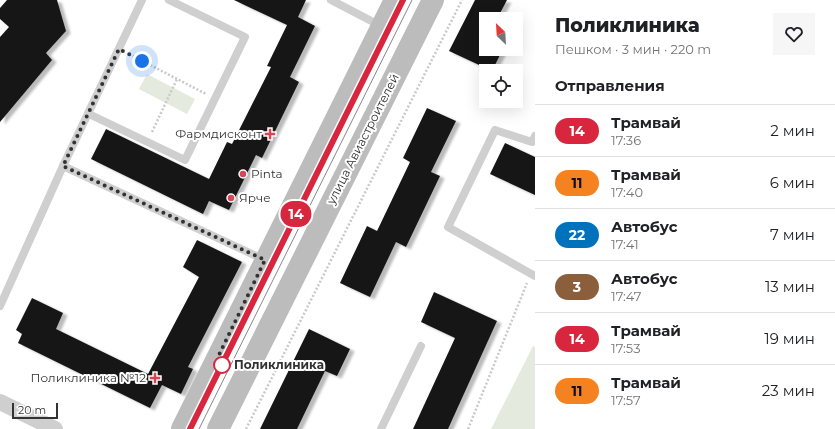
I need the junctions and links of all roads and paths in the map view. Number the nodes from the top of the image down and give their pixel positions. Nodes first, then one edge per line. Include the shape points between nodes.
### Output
1 (142, 0) edge
2 (170, 0) edge
3 (331, 0) edge
4 (395, 0) edge
5 (433, 0) edge
6 (462, 0) edge
7 (382, 26) junction
8 (119, 49) junction
9 (177, 79) junction
10 (215, 99) junction
11 (89, 114) junction
12 (535, 136) edge
13 (147, 142) junction
14 (63, 166) junction
15 (265, 260) junction
16 (533, 274) edge
17 (0, 306) edge
18 (421, 346) dead end
19 (0, 402) edge
20 (55, 429) edge
21 (182, 429) edge
22 (218, 429) edge
23 (246, 429) edge
24 (381, 429) edge
25 (468, 429) edge

1 - 8 lane
2 - 10 lane via 245,37
3 - 7 lane
4 - 7 main road
5 - 22 main road, улица Авиастроителей
6 - 23 path
7 - 15 main road
8 - 9 path
8 - 11 lane
9 - 10 path
9 - 13 path
10 - 13 lane via 185,160
11 - 13 lane
11 - 14 lane
12 - 16 lane via 532,142 495,130 448,228
14 - 15 lane
14 - 17 lane
15 - 21 main road
16 - 25 path
18 - 24 lane
19 - 20 street

